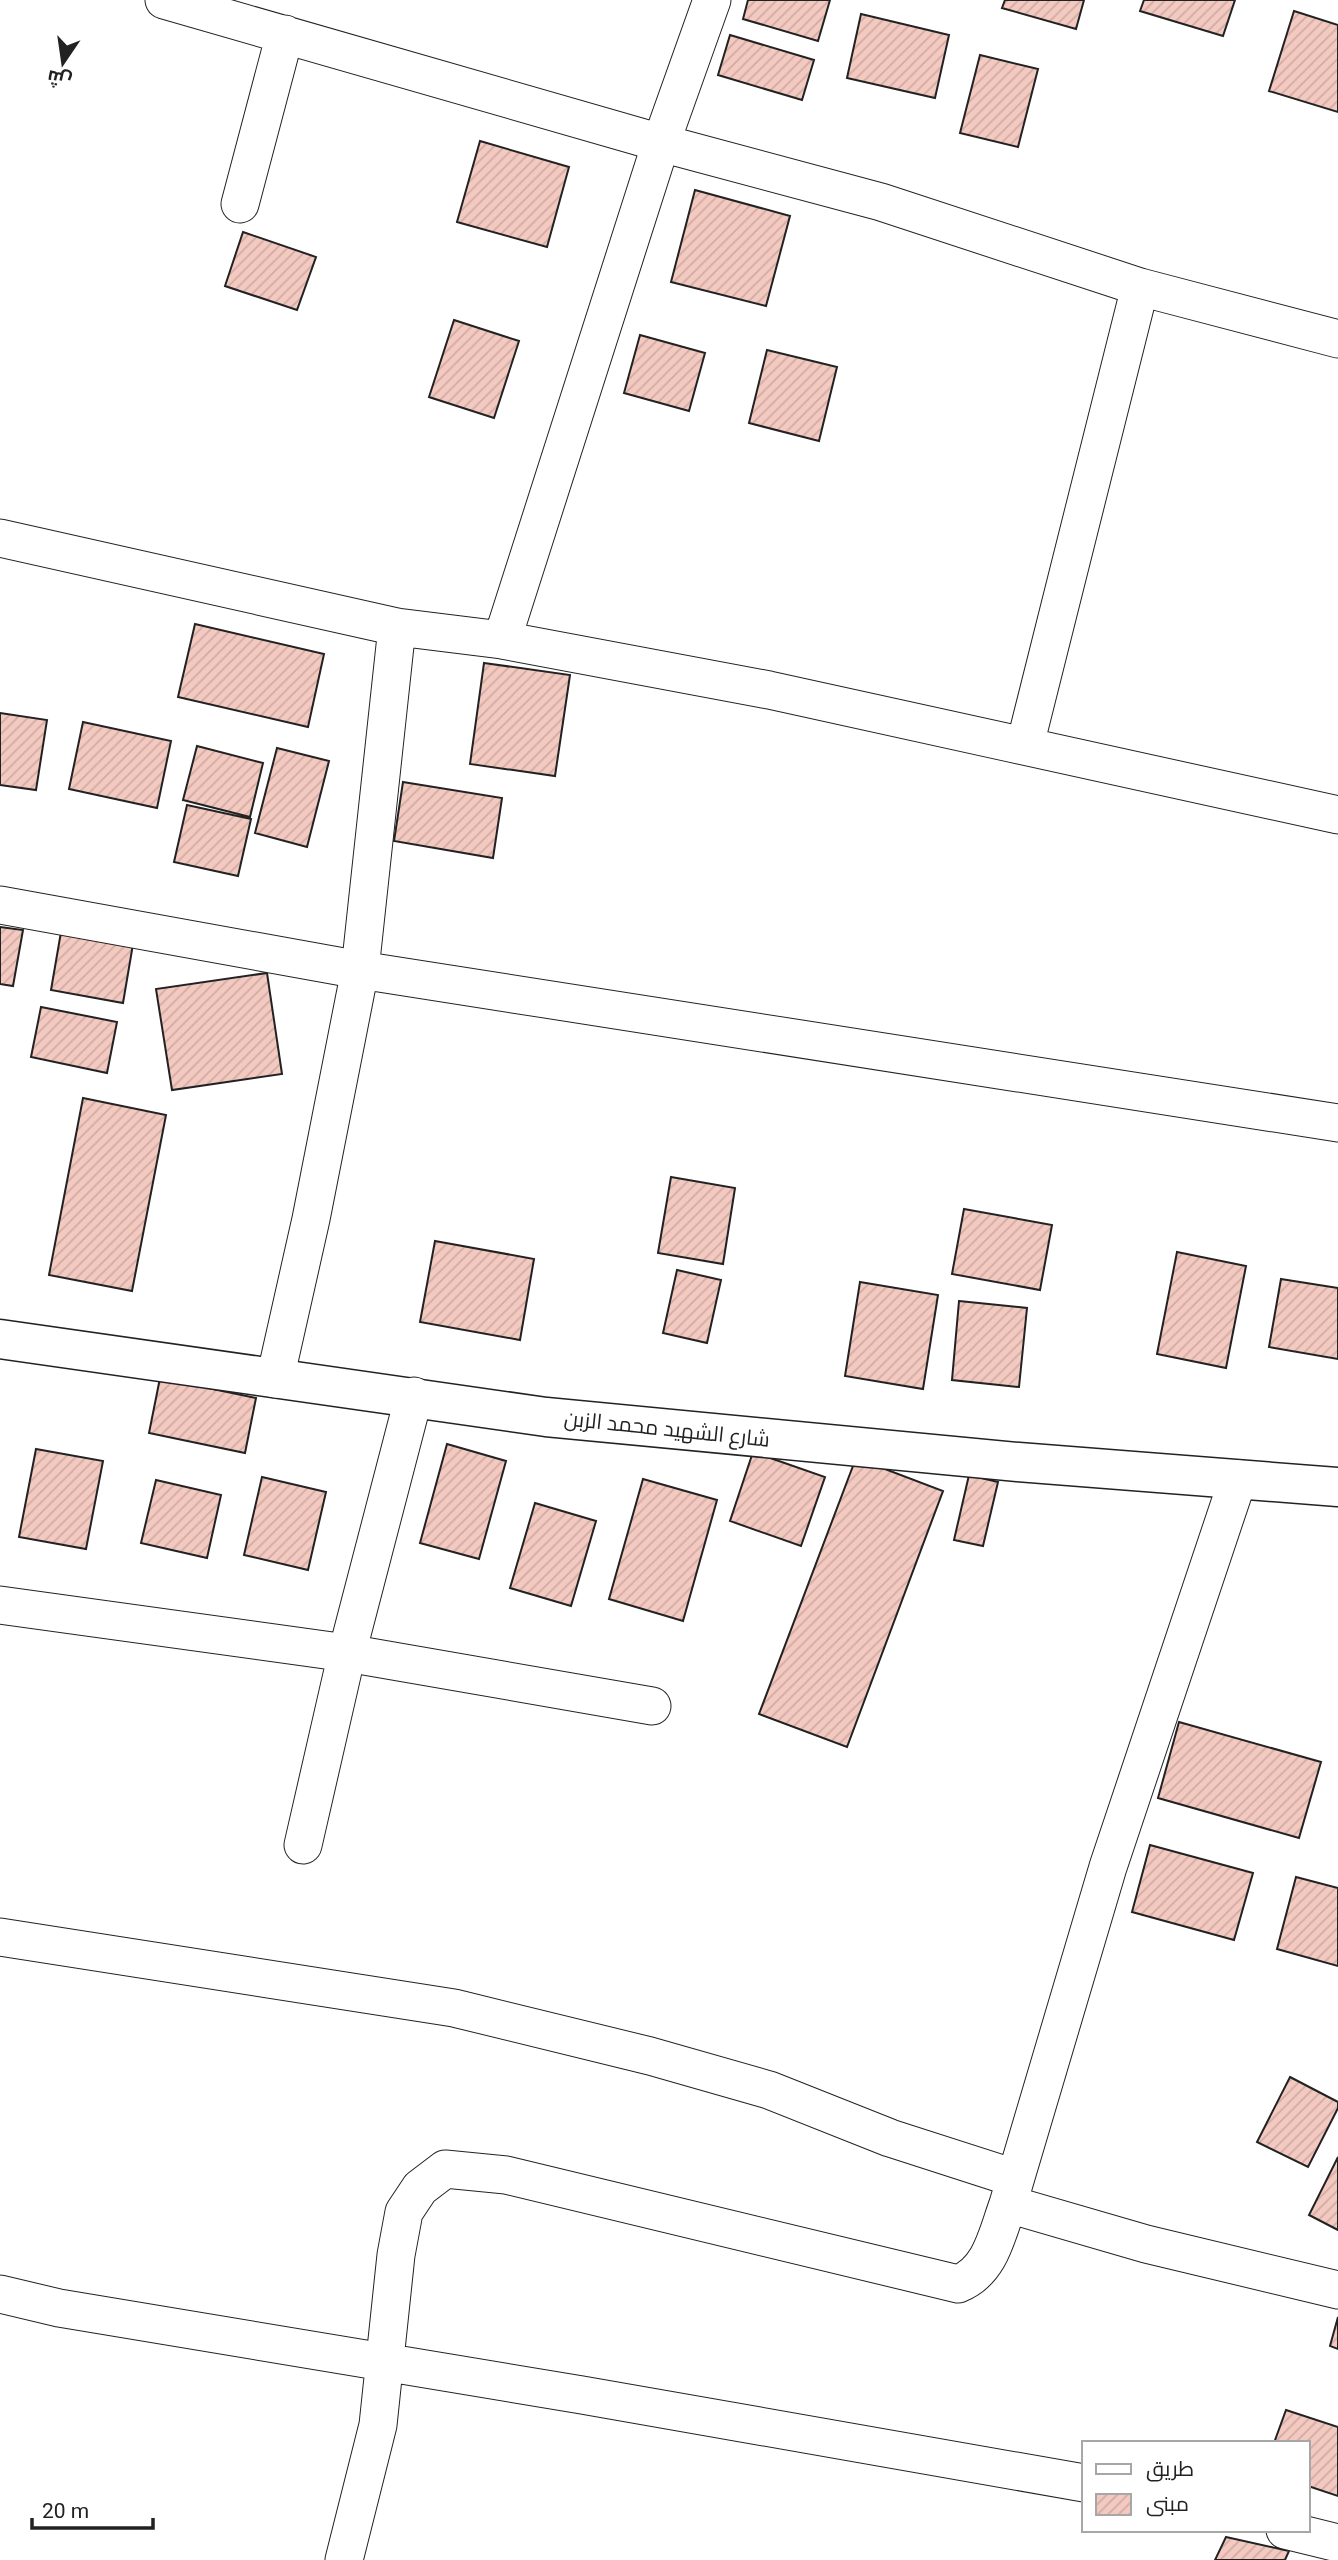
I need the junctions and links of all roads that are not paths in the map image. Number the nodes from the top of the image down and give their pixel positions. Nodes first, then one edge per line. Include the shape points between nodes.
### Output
1 (164, 0) edge
2 (712, 0) edge
3 (285, 34) junction
4 (661, 143) junction
5 (240, 204) dead end
6 (1140, 287) junction
7 (1338, 339) edge
8 (0, 538) edge
9 (397, 627) junction
10 (502, 640) junction
11 (1025, 745) junction
12 (1338, 815) edge
13 (0, 905) edge
14 (360, 970) junction
15 (1338, 1123) edge
16 (0, 1339) edge
17 (275, 1379) junction
18 (414, 1396) junction
19 (1238, 1479) junction
20 (1338, 1487) edge
21 (0, 1605) edge
22 (347, 1653) junction
23 (652, 1706) dead end
24 (303, 1845) dead end
25 (0, 1937) edge
26 (1011, 2191) junction
27 (1338, 2290) edge
28 (0, 2294) edge
29 (385, 2363) junction
30 (1082, 2483) edge
31 (1293, 2532) edge
32 (1338, 2543) edge
33 (344, 2560) edge

1 - 3 street
2 - 4 street
3 - 4 street
3 - 5 street
4 - 6 street via 881,202
4 - 10 street
6 - 7 street
6 - 11 street
8 - 9 street
9 - 10 street
9 - 14 street
10 - 11 street via 769,690
11 - 12 street
13 - 14 street
14 - 15 street
14 - 17 street
16 - 17 street, شارع الشهيد محمد الزبن
17 - 18 street, شارع الشهيد محمد الزبن
18 - 19 street, شارع الشهيد محمد الزبن via 709,1434
18 - 22 street
19 - 20 street, شارع الشهيد محمد الزبن
19 - 26 street via 1108,1867
21 - 22 street
22 - 23 street
22 - 24 street
25 - 26 street via 454,2008 650,2056 769,2090
26 - 27 street via 1146,2244
26 - 29 street via 987,2260 974,2278 958,2284 506,2175 445,2169 420,2188 404,2212
28 - 29 street
29 - 30 street
29 - 33 street via 378,2425
31 - 32 street

